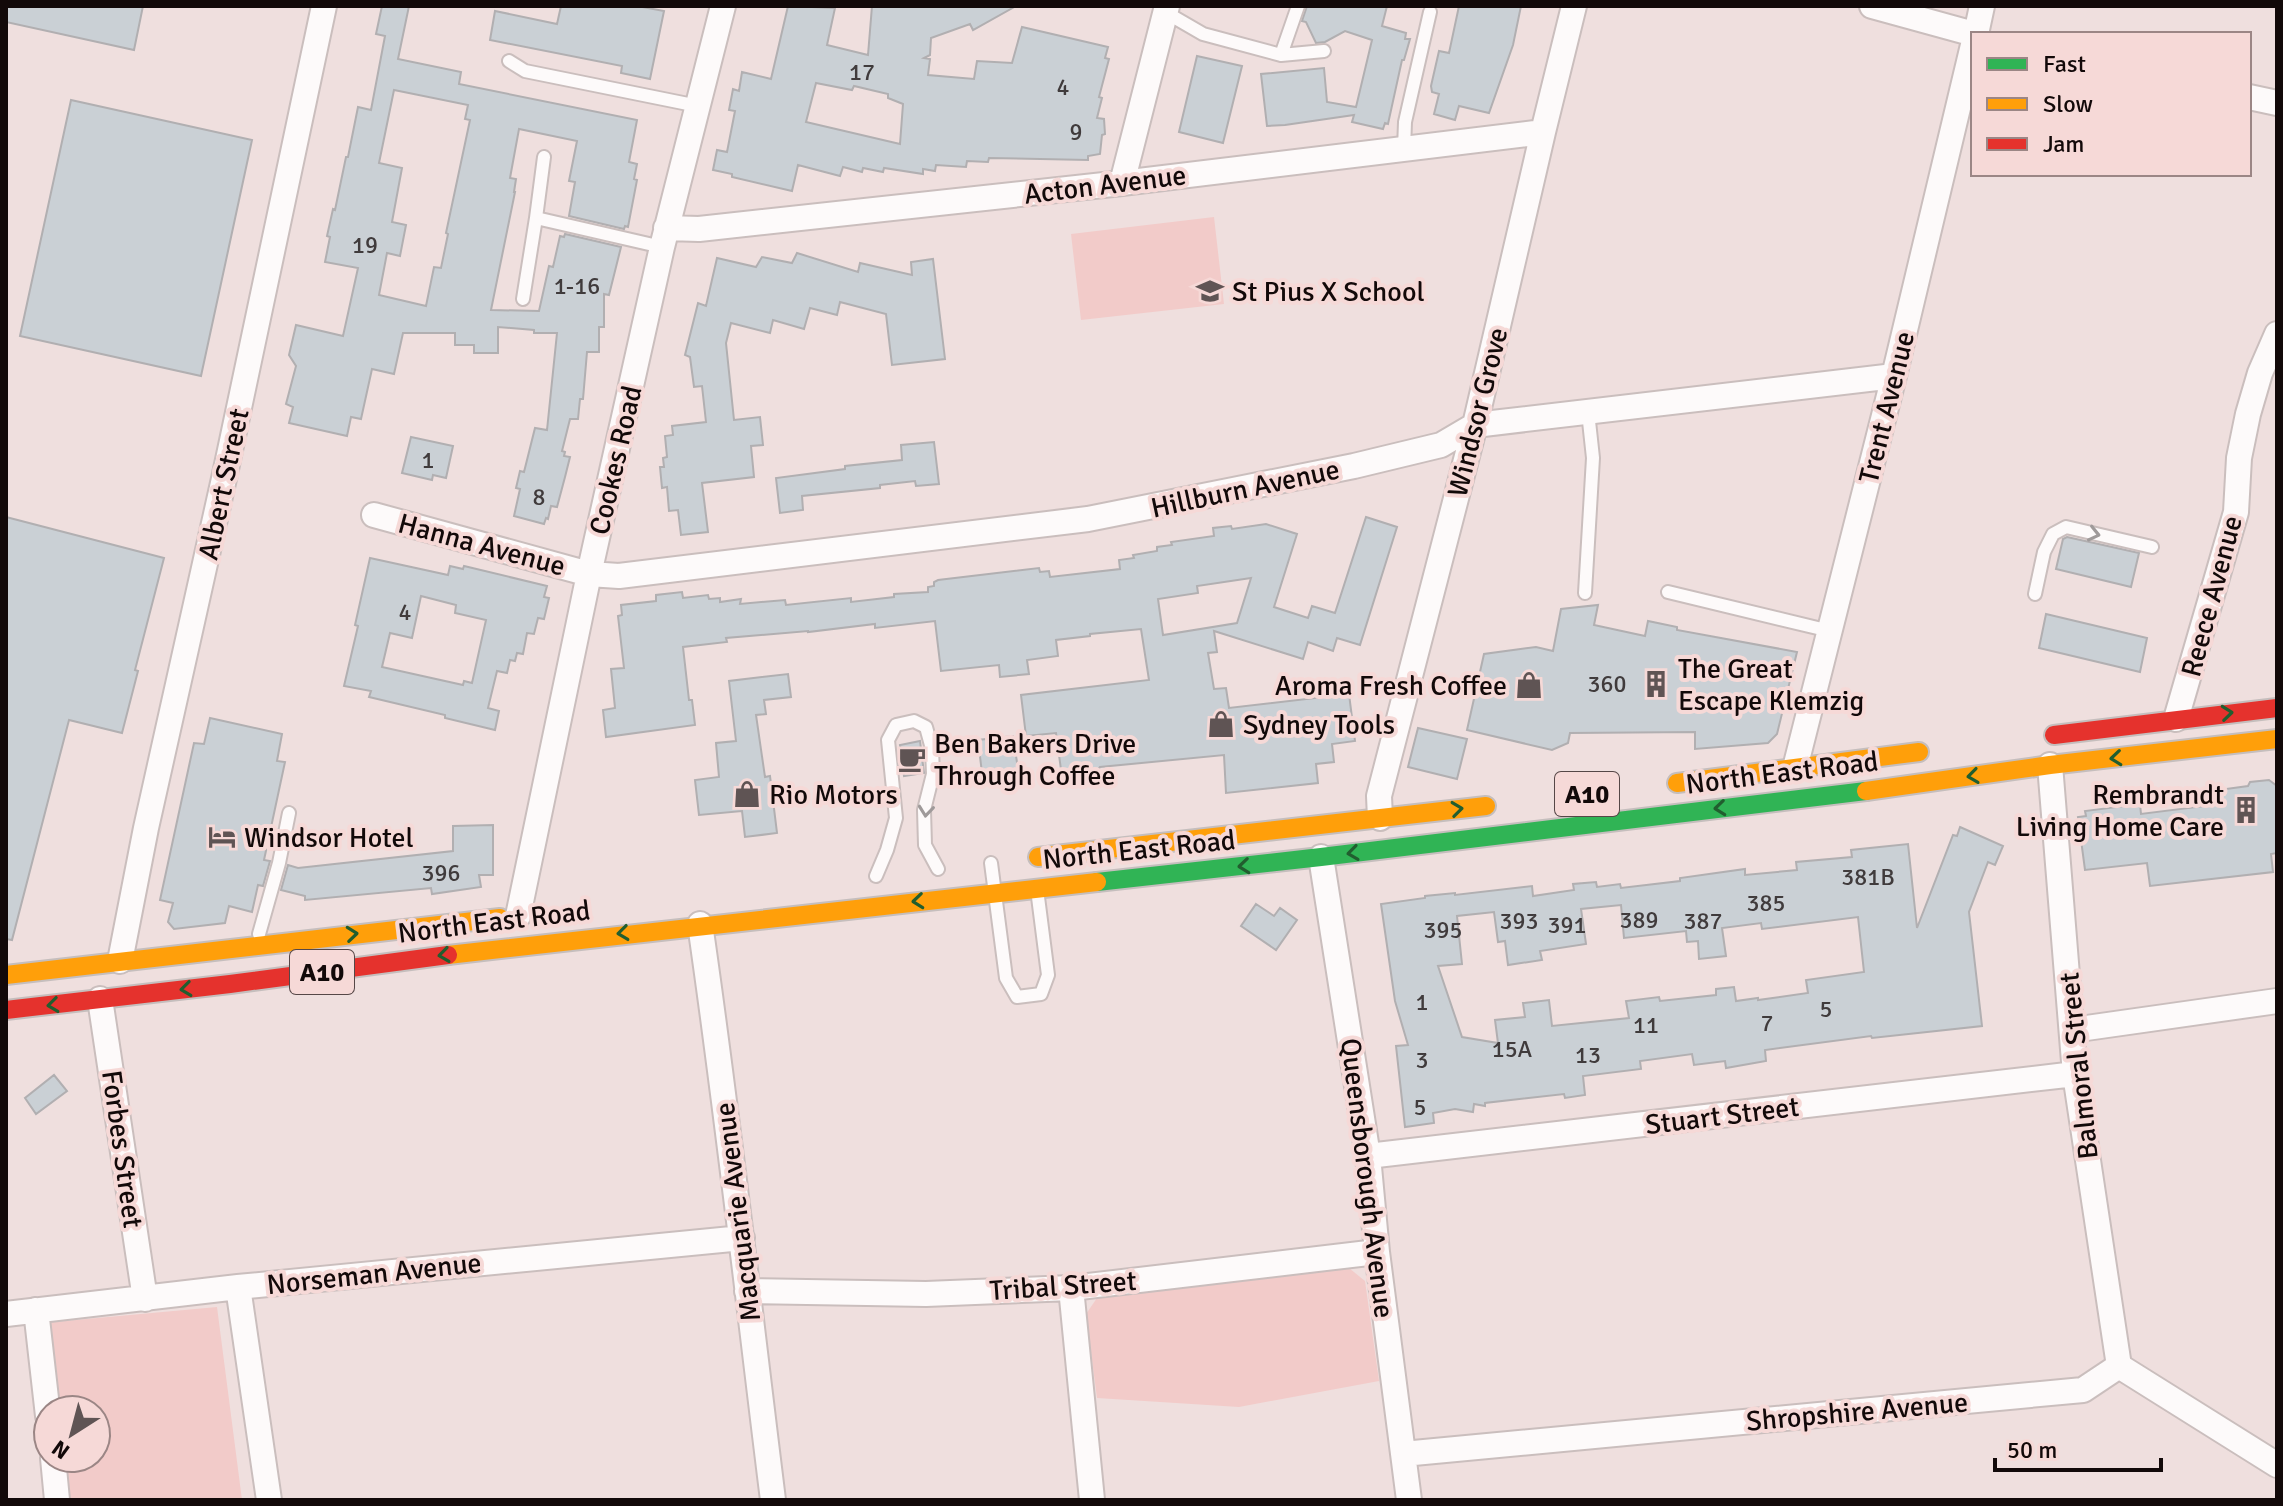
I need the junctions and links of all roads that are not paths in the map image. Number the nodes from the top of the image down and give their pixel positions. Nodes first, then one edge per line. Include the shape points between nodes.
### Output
1 (324, 6) edge
2 (723, 6) edge
3 (1298, 6) edge
4 (1574, 6) edge
5 (1872, 6) edge
6 (1982, 6) edge
7 (1166, 9) edge
8 (1430, 12) dead end
9 (1976, 32) edge
10 (1971, 33) edge
11 (1324, 51) dead end
12 (1971, 53) edge
13 (1281, 55) junction
14 (509, 61) dead end
15 (2251, 97) edge
16 (2277, 103) edge
17 (698, 106) junction
18 (1543, 132) junction
19 (1404, 149) junction
20 (544, 157) dead end
21 (1122, 183) junction
22 (536, 218) junction
23 (664, 238) junction
24 (523, 299) dead end
25 (2277, 334) edge
26 (1894, 376) junction
27 (1588, 412) junction
28 (1475, 425) junction
29 (374, 515) dead end
30 (2152, 547) dead end
31 (589, 574) junction
32 (1668, 592) dead end
33 (1585, 593) dead end
34 (2035, 594) dead end
35 (1830, 631) junction
36 (2277, 708) edge
37 (2176, 719) junction
38 (2277, 739) edge
39 (1931, 751) dead end
40 (2181, 751) junction
41 (2050, 765) junction
42 (1795, 768) junction
43 (1660, 785) dead end
44 (1798, 800) junction
45 (1497, 804) dead end
46 (289, 813) dead end
47 (1380, 818) junction
48 (1317, 826) junction
49 (1385, 849) junction
50 (1321, 857) junction
51 (1005, 861) junction
52 (937, 869) dead end
53 (876, 876) dead end
54 (1037, 888) junction
55 (995, 892) junction
56 (525, 915) junction
57 (699, 917) junction
58 (255, 945) junction
59 (521, 945) junction
60 (108, 963) junction
61 (6, 975) edge
62 (112, 998) junction
63 (2277, 1001) edge
64 (6, 1010) edge
65 (2072, 1030) junction
66 (2075, 1074) junction
67 (1368, 1156) junction
68 (742, 1238) junction
69 (1377, 1252) junction
70 (238, 1287) junction
71 (1071, 1288) junction
72 (747, 1291) junction
73 (145, 1299) junction
74 (36, 1310) junction
75 (6, 1314) edge
76 (2119, 1366) junction
77 (46, 1394) edge
78 (1403, 1454) junction
79 (2277, 1465) edge
80 (55, 1474) edge
81 (57, 1500) edge
82 (269, 1500) edge
83 (773, 1500) edge
84 (1092, 1500) edge
85 (1409, 1500) edge

1 - 60 street, Albert Street via 146,828
2 - 17 street, Cookes Road
3 - 13 lane
4 - 18 street, Windsor Grove
5 - 10 street
6 - 9 street
7 - 13 lane via 1203,34
7 - 21 street
8 - 19 lane via 1405,122
11 - 13 lane
12 - 26 street, Trent Avenue
14 - 17 lane via 525,71
15 - 16 street
17 - 23 street, Cookes Road
18 - 19 street, Acton Avenue
18 - 28 street, Windsor Grove
19 - 21 street, Acton Avenue
20 - 22 lane
21 - 23 street, Acton Avenue via 699,229
22 - 23 lane
22 - 24 lane
23 - 31 street, Cookes Road
25 - 37 street, Reece Avenue via 2248,414 2236,512
26 - 27 street, Hillburn Avenue
26 - 35 street, Trent Avenue
27 - 28 street, Hillburn Avenue
27 - 33 lane via 1593,458
28 - 31 street, Hillburn Avenue via 1441,445 1088,519 619,576
28 - 47 street, Windsor Grove via 1380,791
29 - 31 street, Hanna Avenue
34 -> 30 lane via 2044,552 2053,534 2066,527
31 - 56 street, Cookes Road
32 - 35 lane
35 - 42 street, Trent Avenue
37 -> 36 highway
37 - 40 highway
37 - 41 highway via 2039,737
38 - 40 highway, North East Road / A10
39 - 42 highway, North East Road / A10
40 -> 41 highway, North East Road / A10
41 -> 44 highway, North East Road / A10
41 - 65 street, Balmoral Street
42 - 43 highway, North East Road / A10
42 - 44 highway
44 -> 49 highway, North East Road / A10
47 -> 45 highway, North East Road
46 - 58 lane
47 - 48 highway, North East Road
47 - 49 highway
48 - 50 highway
48 - 51 highway, North East Road
49 -> 50 highway, North East Road / A10
50 -> 54 highway, North East Road / A10
50 - 67 street, Queensborough Avenue
51 - 54 lane
51 - 55 lane
53 -> 52 lane via 896,818 888,740 896,725 914,721 926,727 932,749 925,845
54 - 55 highway, North East Road / A10
54 - 55 lane via 1048,975 1041,994 1017,997 1006,978
55 -> 57 highway, North East Road / A10
58 -> 56 highway, North East Road / A10
56 - 59 highway
57 -> 59 highway, North East Road / A10
57 - 68 street, Macquarie Avenue
58 - 60 highway, North East Road / A10
59 -> 62 highway, North East Road / A10
60 - 61 highway, North East Road / A10
60 - 62 highway
62 -> 64 highway, North East Road / A10
62 - 73 street, Forbes Street
63 - 65 street
65 - 66 street, Balmoral Street
66 - 67 street, Stuart Street
66 - 76 street, Balmoral Street
67 - 69 street, Queensborough Avenue
68 - 70 street, Norseman Avenue
68 - 72 street, Macquarie Avenue
69 - 71 street, Tribal Street
69 - 78 street, Queensborough Avenue
70 - 73 street, Norseman Avenue
70 - 82 street
71 - 72 street, Tribal Street via 926,1294
71 - 84 street
72 - 83 street, Macquarie Avenue
73 - 74 street, Norseman Avenue
74 - 75 street, Norseman Avenue
74 - 77 street
76 - 78 street, Shropshire Avenue via 2083,1390
76 - 79 street
78 - 85 street, Queensborough Avenue
80 - 81 street

